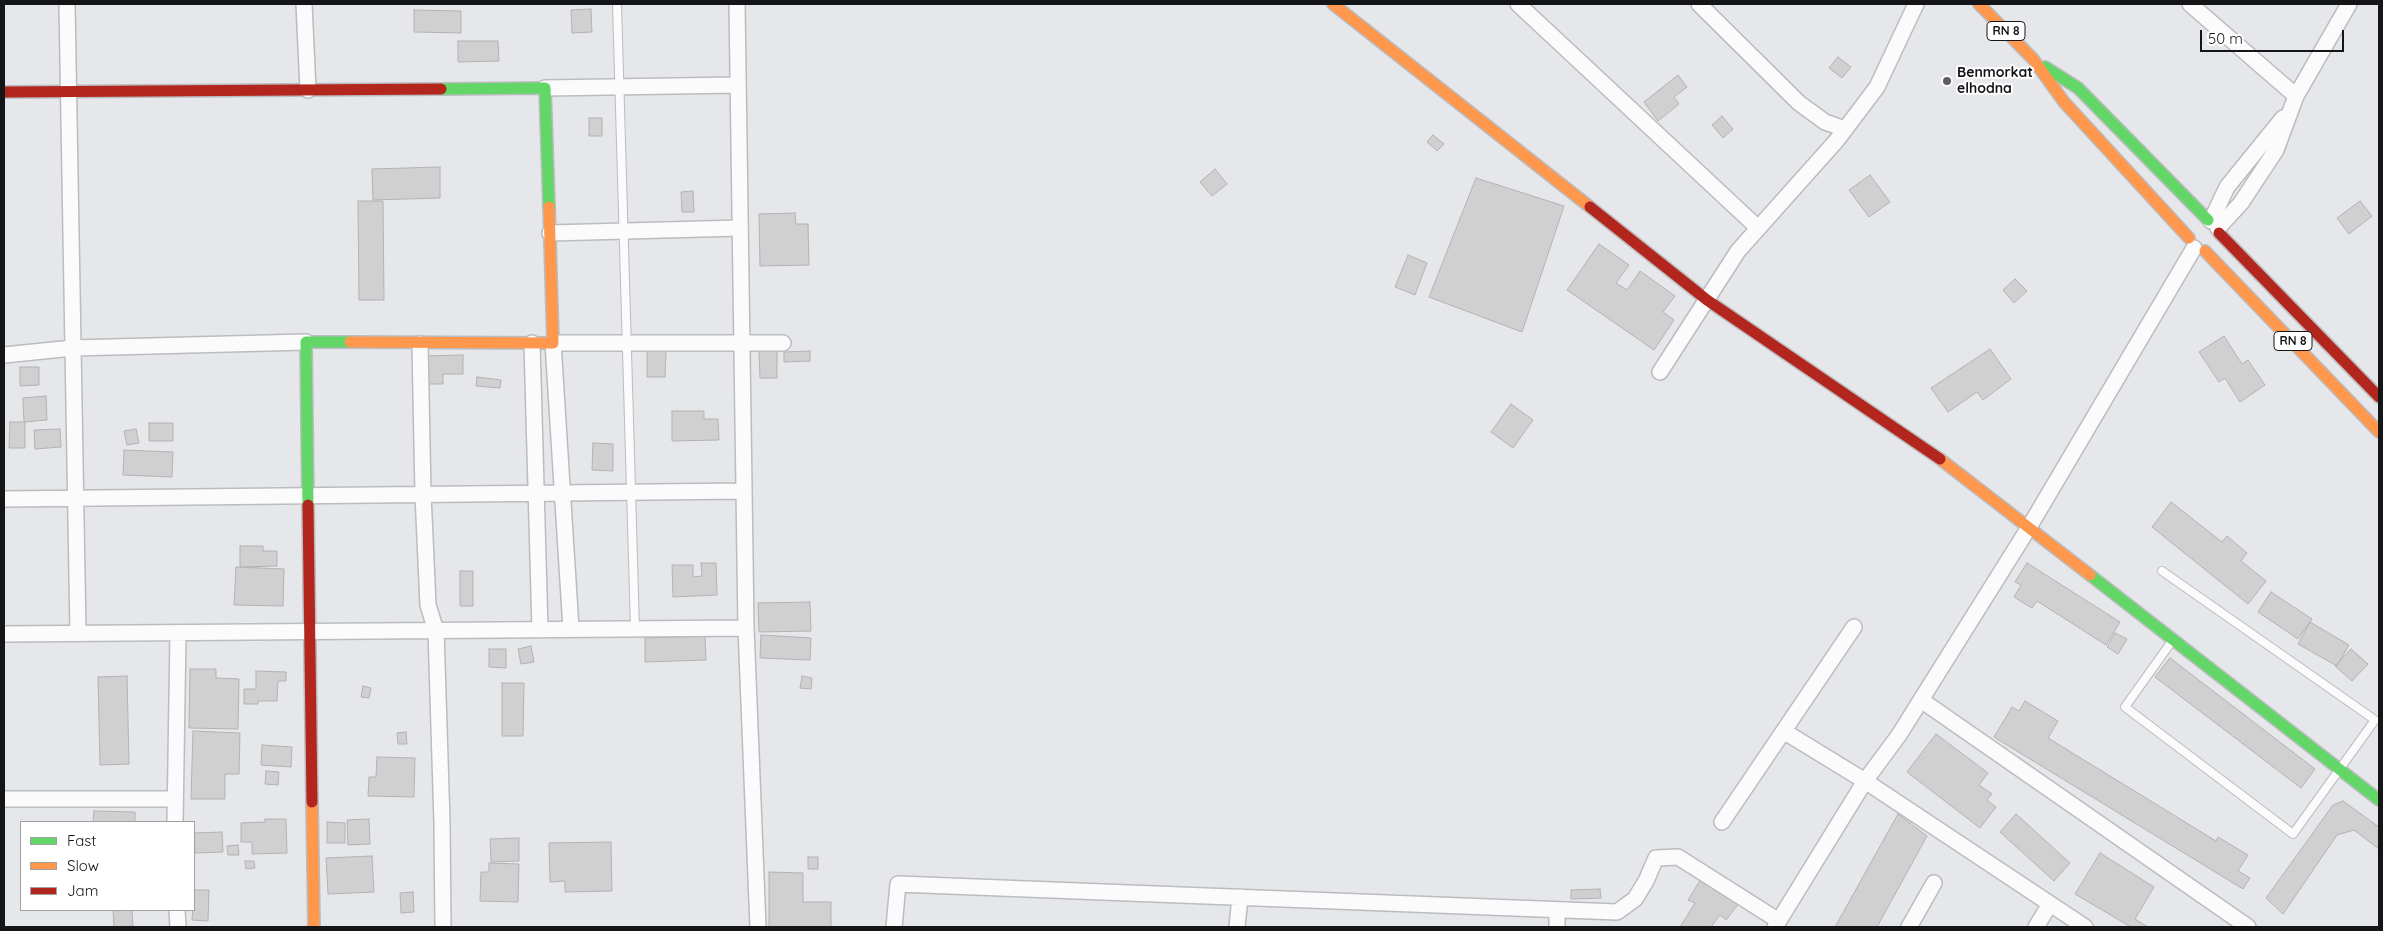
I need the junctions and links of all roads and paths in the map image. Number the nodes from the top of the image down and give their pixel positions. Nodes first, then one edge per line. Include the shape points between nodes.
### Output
1 (67, 4) edge
2 (304, 4) edge
3 (617, 4) edge
4 (737, 4) edge
5 (1333, 4) edge
6 (1518, 4) edge
7 (1699, 4) edge
8 (1916, 4) edge
9 (1981, 4) edge
10 (2349, 4) edge
11 (2193, 5) edge
12 (2033, 59) junction
13 (738, 85) junction
14 (620, 87) junction
15 (546, 88) junction
16 (308, 90) junction
17 (4, 92) edge
18 (68, 92) junction
19 (2293, 102) junction
20 (1845, 129) junction
21 (2214, 226) junction
22 (740, 228) junction
23 (1758, 228) junction
24 (624, 231) junction
25 (550, 233) junction
26 (2196, 245) junction
27 (1707, 300) junction
28 (306, 342) junction
29 (532, 343) junction
30 (553, 343) junction
31 (628, 343) junction
32 (742, 343) junction
33 (783, 343) dead end
34 (420, 344) junction
35 (73, 348) junction
36 (4, 354) edge
37 (1660, 372) dead end
38 (2379, 397) edge
39 (2379, 432) edge
40 (744, 491) junction
41 (632, 492) junction
42 (536, 493) junction
43 (562, 493) junction
44 (423, 494) junction
45 (310, 496) junction
46 (76, 498) junction
47 (4, 499) edge
48 (2028, 529) junction
49 (2162, 571) dead end
50 (1854, 627) dead end
51 (746, 628) junction
52 (571, 629) junction
53 (635, 629) junction
54 (540, 630) junction
55 (436, 631) junction
56 (309, 632) junction
57 (78, 633) junction
58 (4, 634) edge
59 (178, 634) junction
60 (2172, 641) junction
61 (1921, 700) junction
62 (1785, 732) junction
63 (2340, 772) junction
64 (1865, 781) junction
65 (175, 798) junction
66 (4, 799) edge
67 (2379, 800) edge
68 (175, 821) edge
69 (1722, 822) dead end
70 (1934, 883) dead end
71 (1240, 898) junction
72 (2050, 904) junction
73 (1557, 910) junction
74 (177, 911) edge
75 (1777, 924) edge
76 (178, 927) edge
77 (314, 927) edge
78 (443, 927) edge
79 (758, 927) edge
80 (894, 927) edge
81 (1237, 927) edge
82 (1557, 927) edge
83 (1909, 927) edge
84 (2036, 927) edge
85 (2085, 927) edge
86 (2248, 927) edge

1 - 18 street
2 - 16 street
3 - 14 lane
4 - 13 street
5 - 27 street
6 - 23 street
7 - 20 street via 1799,103 1825,122
8 - 20 street via 1877,87
9 - 12 street, RN 8
10 - 19 street
11 - 19 street
12 - 21 street, RN 8 via 2078,88
12 - 26 street, RN 8 via 2064,102
13 - 14 street
13 - 22 street
14 - 15 street
14 - 24 lane
15 - 16 street
15 - 25 street
16 - 18 street
17 - 18 street
18 - 35 street
19 - 21 street via 2276,150 2241,203
20 - 23 street
21 - 26 street via 2216,245
21 - 26 street via 2200,220 2194,224 2189,230
21 - 38 street, RN 8
22 - 24 street
22 - 32 street
23 - 27 street via 1738,251
24 - 25 street
24 - 31 lane
25 - 30 street
26 - 39 street, RN 8
26 - 48 street
27 - 37 street
27 - 48 street via 1921,444
28 - 34 street
28 - 35 street
28 - 45 street
29 - 30 street
29 - 34 street
29 - 42 street
30 - 31 street
30 - 43 street
31 - 32 street
31 - 41 lane
32 - 33 street
32 - 40 street
34 - 44 street
35 - 36 street
35 - 46 street
40 - 41 street
40 - 51 street
41 - 43 street
41 - 53 lane
42 - 43 street
42 - 44 street
42 - 54 street
43 - 52 street
44 - 45 street
44 - 55 street via 428,605
45 - 46 street
45 - 56 street
46 - 47 street
46 - 57 street
48 - 60 street
48 - 61 street
49 - 63 lane via 2375,720
50 - 62 street
51 - 53 street
51 - 79 street
52 - 53 street
52 - 54 street
54 - 55 street
55 - 56 street
55 - 78 street
56 - 59 street
56 - 77 street
57 - 58 street
57 - 59 street
59 - 65 street
60 - 63 street
60 - 63 lane via 2125,707 2293,834
61 - 64 street
61 - 86 street
62 - 64 street
62 - 69 street
63 - 67 street
64 - 72 street
64 - 75 street
65 - 66 street
65 - 68 street
70 - 83 street
71 - 73 street
71 - 80 street via 898,884
71 - 81 street
72 - 84 street
72 - 85 street
73 - 75 street via 1617,912 1635,899 1656,858 1678,857
73 - 82 street
74 - 76 street

